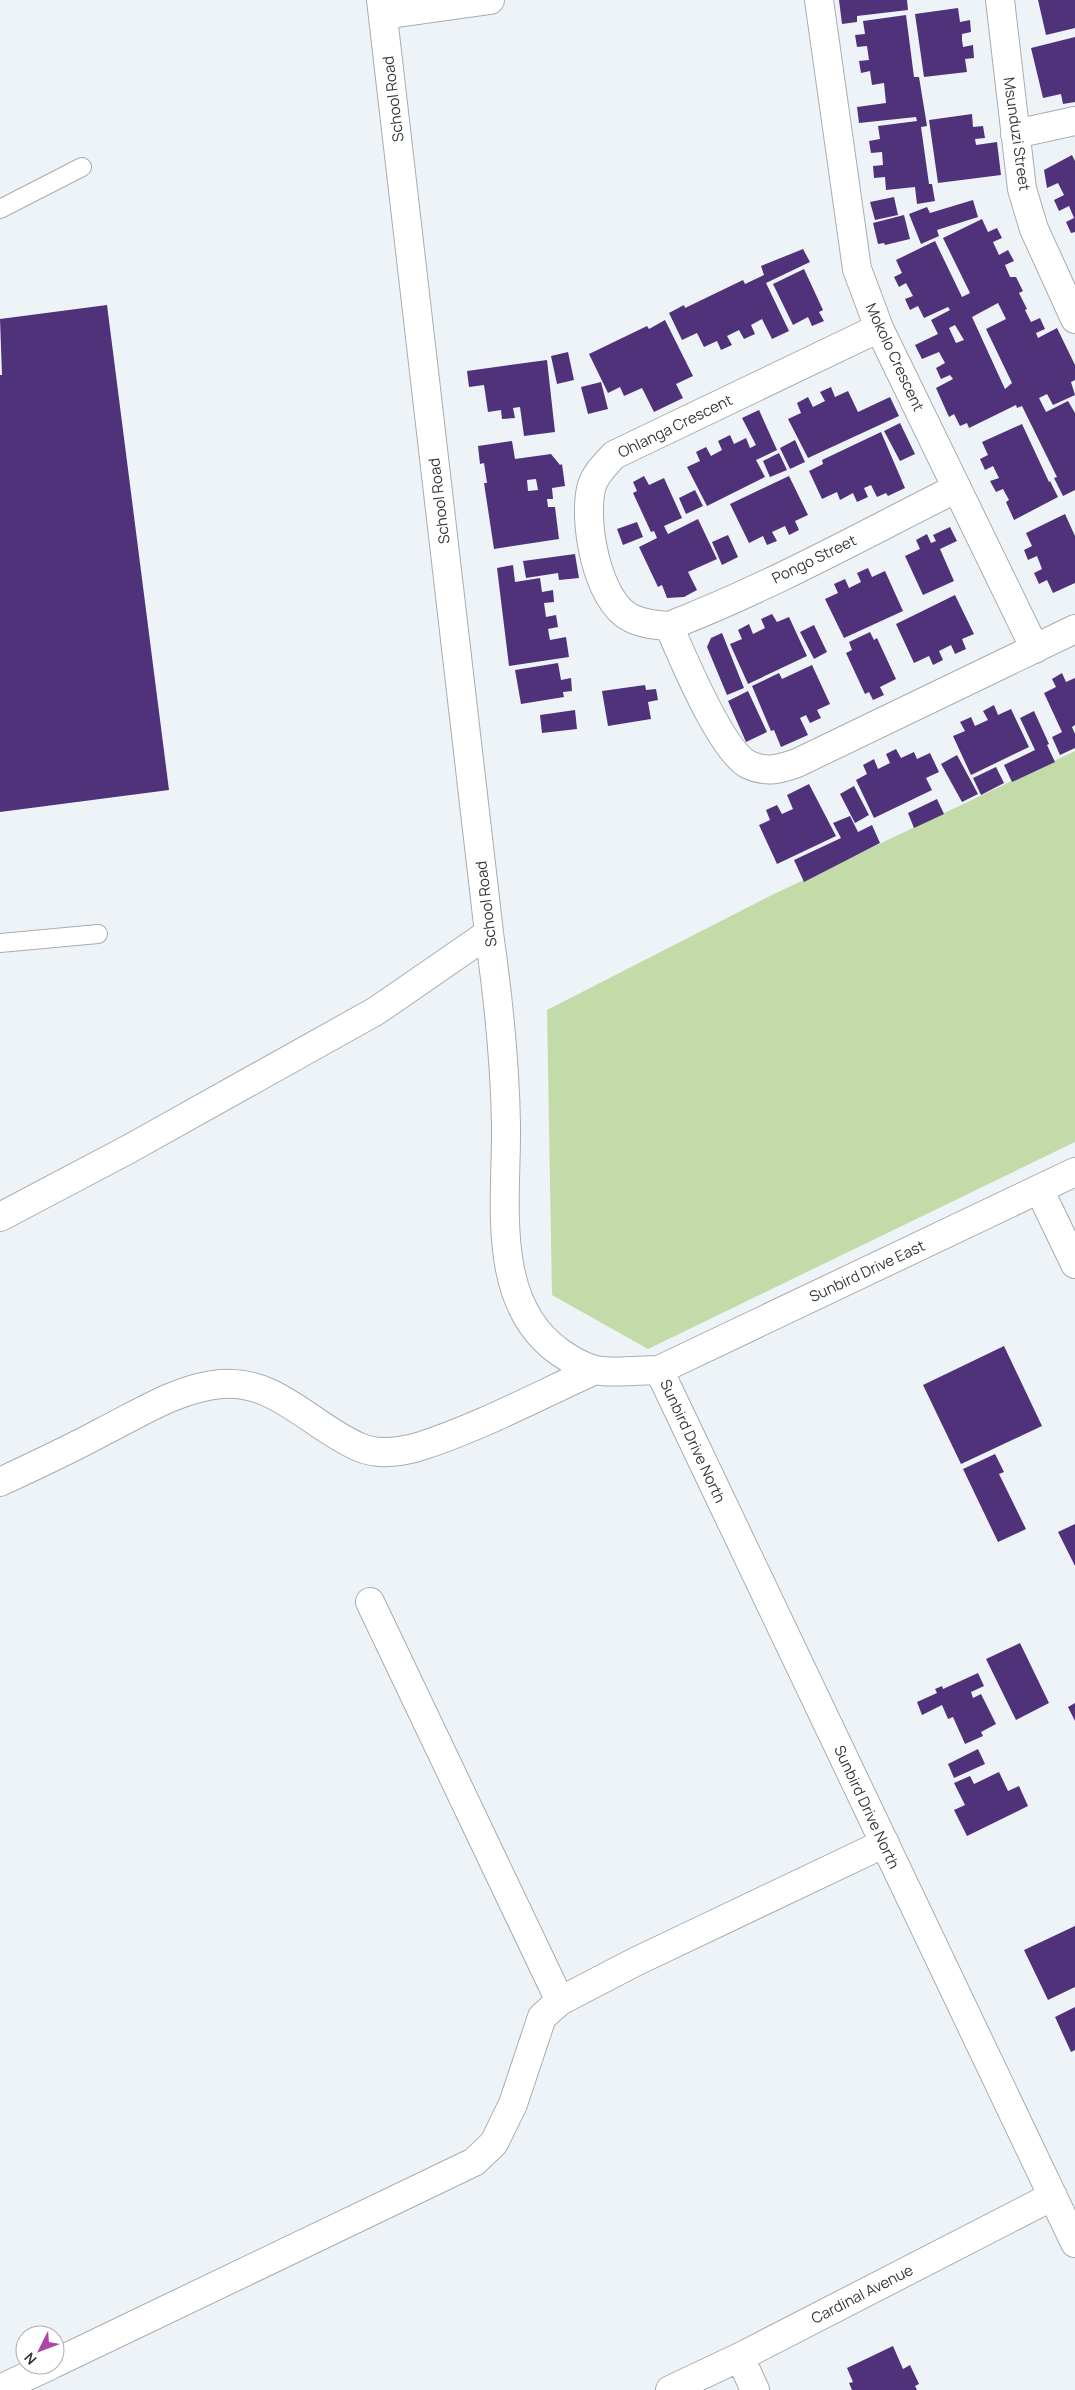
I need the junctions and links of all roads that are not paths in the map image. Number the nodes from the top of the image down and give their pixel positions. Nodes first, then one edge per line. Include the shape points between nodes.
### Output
1 (490, 0) edge
2 (819, 0) edge
3 (1000, 0) edge
4 (382, 8) edge
5 (1075, 121) edge
6 (1015, 134) junction
7 (82, 167) dead end
8 (0, 209) edge
9 (1075, 319) edge
10 (879, 328) junction
11 (957, 488) junction
12 (669, 626) junction
13 (1075, 629) edge
14 (1035, 648) junction
15 (489, 933) junction
16 (98, 934) dead end
17 (0, 943) edge
18 (1075, 1172) edge
19 (1039, 1189) junction
20 (0, 1217) edge
21 (1075, 1264) edge
22 (596, 1370) junction
23 (659, 1370) junction
24 (0, 1482) edge
25 (370, 1602) dead end
26 (885, 1843) junction
27 (560, 2001) junction
28 (1053, 2196) junction
29 (1075, 2243) edge
30 (740, 2357) junction
31 (65, 2358) edge
32 (30, 2375) edge
33 (0, 2389) edge
34 (670, 2390) edge
35 (755, 2390) edge

1 - 4 street
2 - 10 street, Mokolo Crescent via 857,269
3 - 6 street, Msunduzi Street
4 - 15 street, School Road
5 - 6 street
6 - 9 street, Msunduzi Street via 1022,189 1034,229
7 - 8 lane
10 - 11 street, Mokolo Crescent
10 - 12 street, Ohlanga Crescent via 614,454 599,472 589,498 590,529 603,586 614,603 630,618 651,625
11 - 12 street, Pongo Street via 823,556
11 - 14 street, Mokolo Crescent
12 - 14 street via 695,684 736,755 759,769 776,771
13 - 14 street
15 - 20 street via 376,1011 129,1150
15 - 22 street, School Road via 499,1002 509,1269 519,1298 538,1332 550,1345 574,1361
16 - 17 lane
18 - 19 street, Sunbird Drive East
19 - 21 street
19 - 23 street, Sunbird Drive East
22 - 23 street
22 - 24 street via 417,1447 381,1453 360,1448 276,1395 250,1385 221,1384 170,1397
23 - 26 street, Sunbird Drive North
25 - 27 street
26 - 27 street
26 - 28 street, Sunbird Drive North
27 - 31 street via 542,2017 513,2104 494,2143 474,2162
28 - 29 street, Sunbird Drive North
28 - 30 street, Cardinal Avenue
30 - 34 street, Cardinal Avenue
30 - 35 street
32 - 33 street

